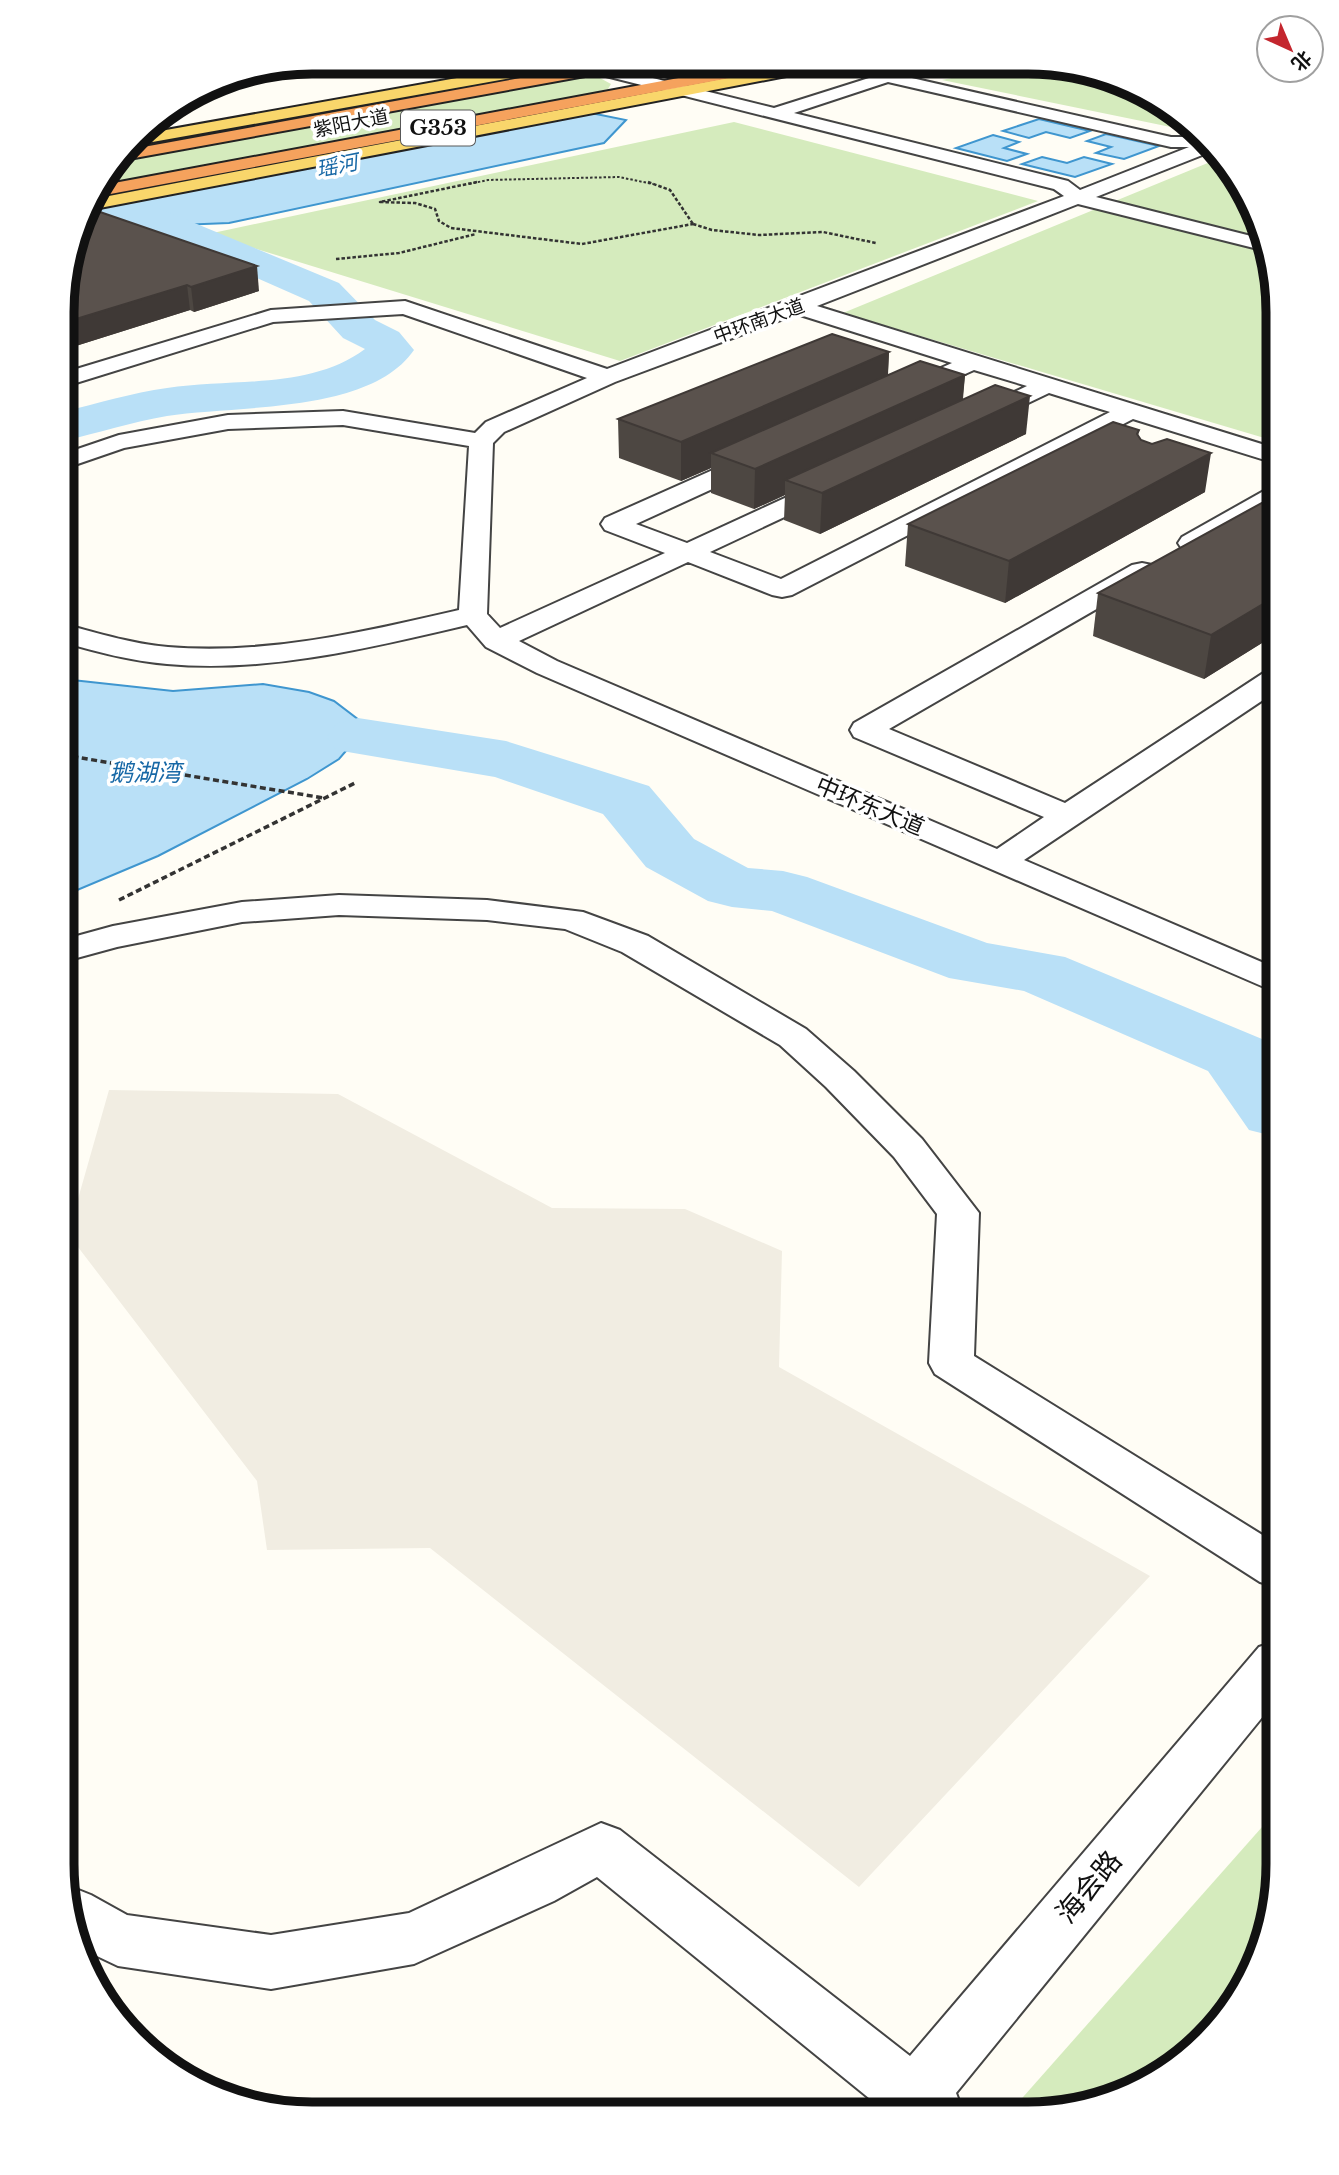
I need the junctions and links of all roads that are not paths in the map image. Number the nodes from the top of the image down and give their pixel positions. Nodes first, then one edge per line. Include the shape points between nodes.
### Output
1 (506, 74) edge
2 (569, 74) edge
3 (615, 74) edge
4 (725, 74) edge
5 (770, 74) edge
6 (874, 74) edge
7 (887, 77) junction
8 (662, 86) junction
9 (682, 91) junction
10 (774, 114) junction
11 (150, 138) edge
12 (1195, 142) edge
13 (1201, 149) edge
14 (134, 154) edge
15 (107, 190) edge
16 (1079, 198) junction
17 (100, 203) edge
18 (1255, 242) edge
19 (796, 307) junction
20 (972, 362) junction
21 (74, 377) edge
22 (607, 377) junction
23 (1048, 385) junction
24 (886, 401) edge
25 (1131, 411) junction
26 (961, 426) edge
27 (1216, 438) junction
28 (74, 441) edge
29 (481, 441) junction
30 (787, 446) edge
31 (95, 450) junction
32 (1266, 453) edge
33 (1181, 455) edge
34 (74, 458) edge
35 (849, 477) edge
36 (1266, 500) edge
37 (688, 552) junction
38 (473, 615) junction
39 (74, 637) edge
40 (496, 641) junction
41 (1266, 684) edge
42 (1068, 816) junction
43 (999, 862) junction
44 (74, 948) edge
45 (1266, 977) edge
46 (1265, 1560) edge
47 (1265, 1677) edge
48 (80, 1918) edge
49 (910, 2102) edge
50 (922, 2102) edge

1 - 11 main road
2 - 14 highway, 紫阳大道 / G353
3 - 8 street
4 - 8 highway, 紫阳大道 / G353
5 - 9 main road
6 - 7 street
7 - 10 street
7 - 12 street via 1171,142
8 - 9 street
8 - 15 highway, 紫阳大道 / G353
9 - 10 street
9 - 17 main road
10 - 16 street via 1061,185
13 - 16 street, 中环南大道
16 - 18 street
16 - 19 street, 中环南大道
19 - 20 street
19 - 22 street, 中环南大道
20 - 23 street
20 - 24 street
21 - 22 street via 271,316 405,307
22 - 29 street, 中环南大道 via 495,427
23 - 25 street
23 - 26 street
25 - 27 street
25 - 37 street via 782,589
27 - 32 street
27 - 33 street
28 - 31 street
29 - 31 street via 343,418 228,422
29 - 38 street
30 - 37 street via 614,524
31 - 34 street
35 - 37 street
36 - 42 street via 864,730
37 - 40 street
38 - 39 street via 277,656 196,659
38 - 40 street, 中环东大道
40 - 43 street, 中环东大道
41 - 42 street
42 - 43 street
43 - 45 street, 中环东大道
44 - 46 street via 242,912 339,905 487,910 571,919 635,944 793,1037 908,1148 958,1213 951,1363
47 - 50 street, 海会路
48 - 49 street via 118,1940 271,1962 414,1938 601,1847

